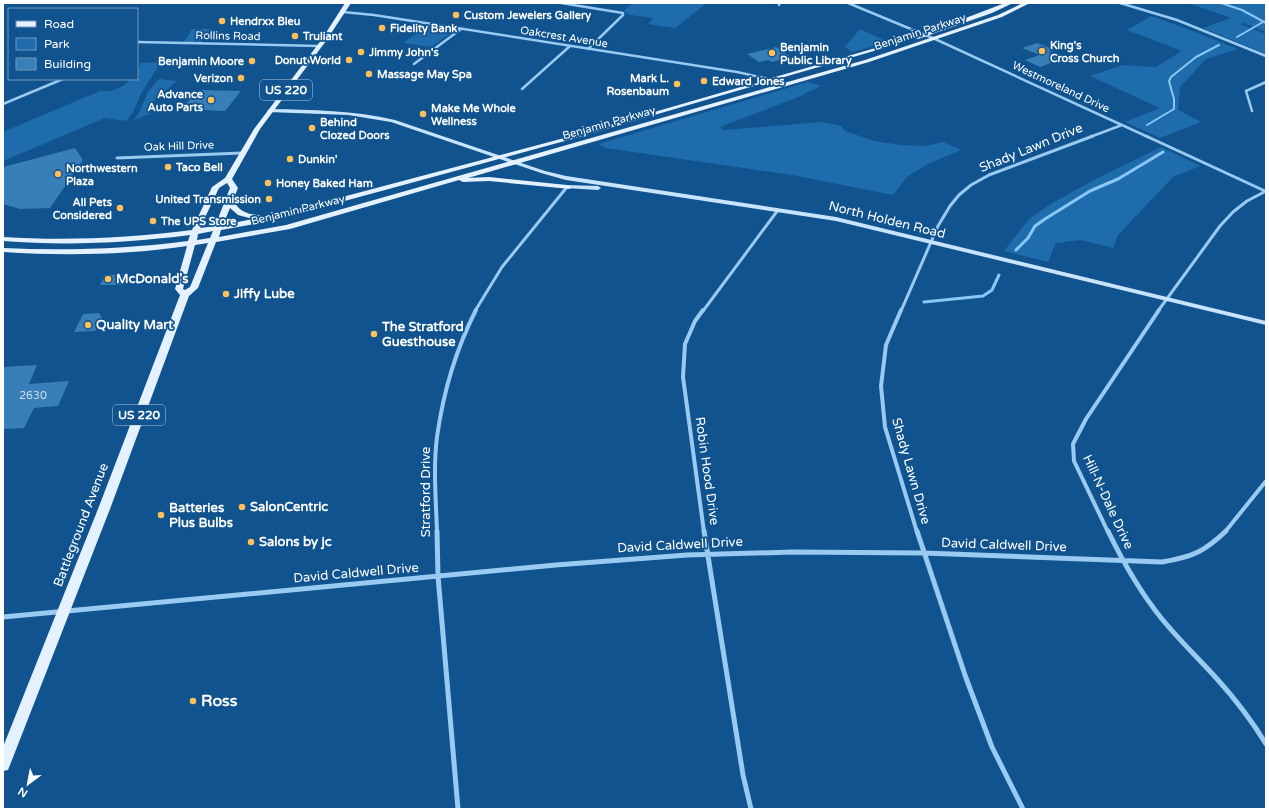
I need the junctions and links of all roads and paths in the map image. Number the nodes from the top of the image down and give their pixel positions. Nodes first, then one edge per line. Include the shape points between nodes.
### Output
1 (348, 3) edge
2 (561, 3) edge
3 (848, 3) edge
4 (1010, 3) edge
5 (1027, 3) edge
6 (1120, 3) edge
7 (343, 12) junction
8 (461, 29) junction
9 (925, 35) junction
10 (935, 40) junction
11 (907, 41) dead end
12 (138, 42) edge
13 (894, 44) dead end
14 (319, 46) junction
15 (570, 46) junction
16 (588, 49) junction
17 (1266, 56) edge
18 (414, 64) dead end
19 (62, 80) edge
20 (773, 80) junction
21 (1266, 82) edge
22 (781, 84) junction
23 (522, 89) dead end
24 (3, 104) edge
25 (270, 111) junction
26 (1252, 111) dead end
27 (1122, 125) junction
28 (242, 153) junction
29 (500, 157) junction
30 (117, 158) dead end
31 (514, 162) junction
32 (228, 179) junction
33 (445, 180) junction
34 (567, 186) junction
35 (620, 187) junction
36 (1266, 191) edge
37 (229, 199) junction
38 (778, 210) junction
39 (268, 219) junction
40 (218, 228) junction
41 (195, 231) junction
42 (3, 239) edge
43 (213, 239) junction
44 (192, 242) junction
45 (930, 243) junction
46 (3, 250) edge
47 (185, 295) junction
48 (1166, 299) junction
49 (1266, 323) edge
50 (1266, 481) edge
51 (924, 552) junction
52 (707, 554) junction
53 (1123, 561) junction
54 (438, 576) junction
55 (63, 611) junction
56 (3, 617) edge
57 (1266, 744) edge
58 (3, 765) edge
59 (458, 809) edge
60 (751, 809) edge
61 (1023, 809) edge

1 - 7 main road, US 220
2 - 16 street via 623,13
3 - 9 street, Westmoreland Drive
4 - 9 main road, Benjamin Parkway
5 - 10 main road, Benjamin Parkway
6 - 17 street via 1177,20
7 - 8 street, Oakcrest Avenue
7 - 14 main road, US 220
8 - 15 street, Oakcrest Avenue
8 - 18 street
9 - 10 street, Westmoreland Drive
9 - 11 main road, Benjamin Parkway
10 - 22 main road, Benjamin Parkway
10 - 27 street, Westmoreland Drive
12 - 14 street, Rollins Road
13 - 20 main road, Benjamin Parkway
14 - 25 main road, US 220
15 - 16 street, Oakcrest Avenue
15 - 23 street
16 - 20 street, Oakcrest Avenue
19 - 24 street
20 - 22 street, Oakcrest Avenue
20 - 29 main road, Benjamin Parkway
21 - 26 street via 1246,91
22 - 31 main road, Benjamin Parkway
25 - 28 main road, US 220
25 - 29 main road, North Holden Road via 367,115 393,121
27 - 36 street, Westmoreland Drive
27 - 45 street, Shady Lawn Drive via 1006,168 971,184 950,206
28 - 30 street, Oak Hill Drive
28 - 32 main road, US 220
29 - 31 main road, North Holden Road
29 - 39 main road, Benjamin Parkway
31 - 33 main road, Benjamin Parkway
31 - 35 main road, North Holden Road via 566,178
32 - 37 main road, Battleground Avenue / US 220 via 234,188
32 - 41 main road, US 220 via 216,187
33 - 34 main road via 489,179
33 - 43 main road, Benjamin Parkway via 322,218
34 - 35 main road via 602,189
34 - 54 street, Stratford Drive via 502,267 478,304 457,354 445,393 436,438
35 - 38 main road, North Holden Road
36 - 48 street, Hill-N-Dale Drive via 1247,201 1220,226
37 - 39 main road via 234,209 241,214
37 - 40 main road, Battleground Avenue / US 220
38 - 45 main road, North Holden Road via 855,224
38 - 52 street, Robin Hood Drive via 695,321 685,344 683,377
39 - 40 main road, Benjamin Parkway
40 - 41 main road, Benjamin Parkway
40 - 43 main road, Battleground Avenue / US 220
41 - 42 main road, Benjamin Parkway via 143,238 88,241
41 - 44 main road, US 220
43 - 44 main road, Benjamin Parkway
43 - 47 main road, Battleground Avenue / US 220 via 194,288
44 - 46 main road, Benjamin Parkway via 106,251
44 - 47 main road, US 220 via 179,289
45 - 48 main road, North Holden Road
45 - 51 street, Shady Lawn Drive via 886,345 881,386 884,427
47 - 55 main road, Battleground Avenue / US 220
48 - 49 main road, North Holden Road
48 - 53 street, Hill-N-Dale Drive via 1086,419 1073,444 1074,461
50 - 53 street, David Caldwell Drive via 1222,535 1194,555 1162,562
51 - 52 street, David Caldwell Drive
51 - 53 street, David Caldwell Drive
51 - 61 street, Shady Lawn Drive via 992,747
52 - 54 street, David Caldwell Drive
52 - 60 street, Robin Hood Drive via 743,775
53 - 57 street, Hill-N-Dale Drive via 1163,620 1226,688 1256,726
54 - 55 street, David Caldwell Drive
54 - 59 street, Stratford Drive
55 - 56 street, David Caldwell Drive
55 - 58 main road, Battleground Avenue / US 220

